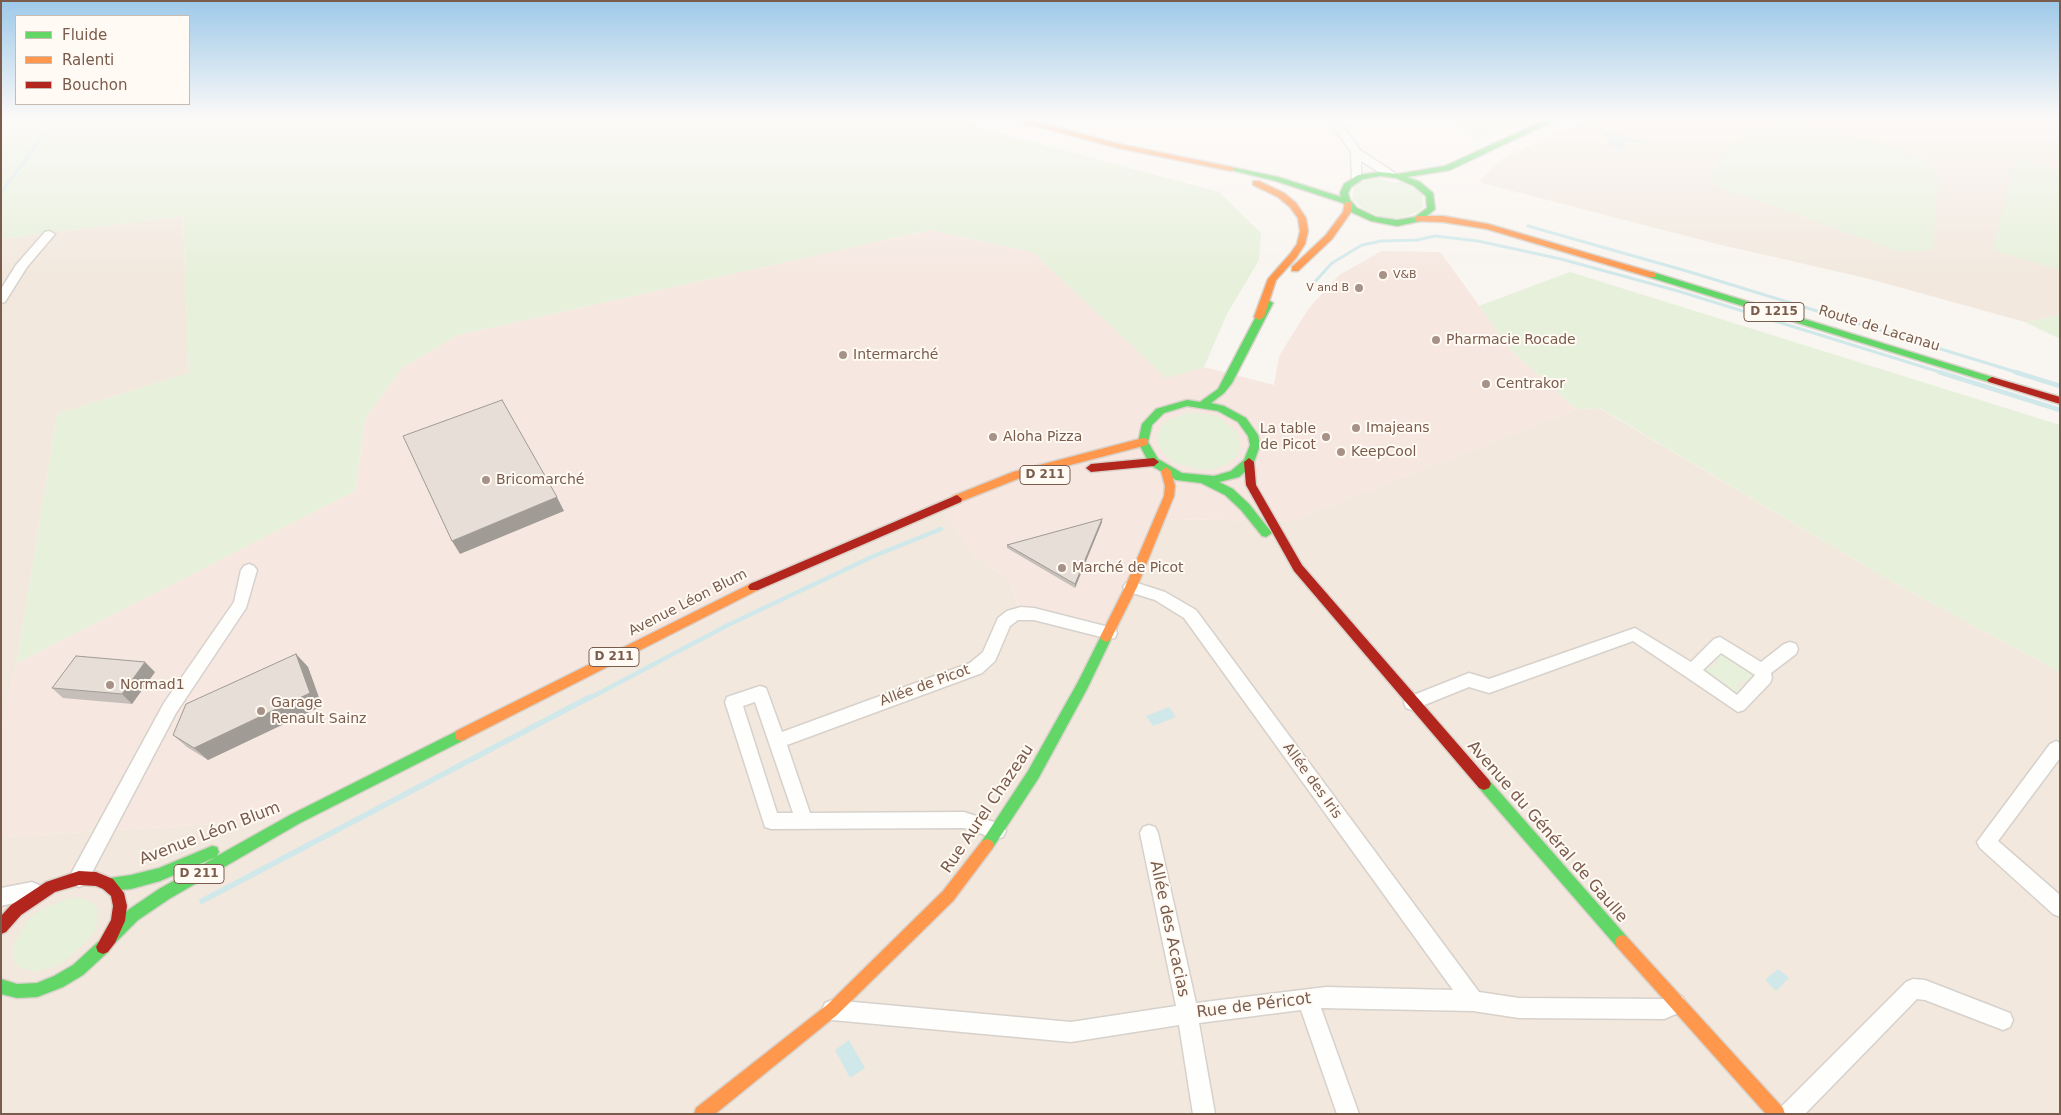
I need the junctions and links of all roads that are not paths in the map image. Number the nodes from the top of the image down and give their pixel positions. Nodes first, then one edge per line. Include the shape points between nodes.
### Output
1 (1216, 171) edge
2 (1237, 171) edge
3 (1354, 171) edge
4 (1385, 171) edge
5 (1427, 171) edge
6 (1444, 171) edge
7 (1394, 176) junction
8 (1278, 179) junction
9 (1353, 181) junction
10 (1431, 199) junction
11 (1347, 202) junction
12 (1418, 219) junction
13 (1385, 222) junction
14 (1488, 227) junction
15 (49, 234) dead end
16 (1329, 236) junction
17 (1, 299) edge
18 (1259, 317) junction
19 (1247, 344) junction
20 (1242, 381) dead end
21 (2060, 401) edge
22 (1203, 404) junction
23 (1240, 407) dead end
24 (1242, 420) junction
25 (1143, 442) junction
26 (1154, 462) junction
27 (1250, 462) junction
28 (1166, 471) junction
29 (1201, 480) junction
30 (1169, 496) junction
31 (939, 506) junction
32 (1298, 568) junction
33 (249, 570) dead end
34 (1131, 587) junction
35 (1109, 633) junction
36 (1790, 649) dead end
37 (1692, 671) junction
38 (1762, 671) junction
39 (1412, 702) junction
40 (777, 741) junction
41 (2059, 747) edge
42 (295, 819) junction
43 (804, 820) junction
44 (997, 831) junction
45 (1149, 833) dead end
46 (80, 878) junction
47 (108, 884) junction
48 (51, 886) junction
49 (1, 897) edge
50 (2060, 908) edge
51 (1, 927) edge
52 (110, 938) junction
53 (1, 986) edge
54 (17, 991) junction
55 (1, 995) edge
56 (1308, 1000) junction
57 (1473, 1001) junction
58 (1676, 1004) junction
59 (832, 1010) junction
60 (1188, 1014) junction
61 (2003, 1020) dead end
62 (702, 1114) edge
63 (1204, 1114) edge
64 (1348, 1114) edge
65 (1777, 1114) edge
66 (1790, 1114) edge

1 - 18 main road via 1261,184 1281,195 1302,218 1301,244 1272,279
2 - 8 main road
3 - 9 street
4 - 7 street
5 - 7 main road
6 - 10 main road via 1431,183
7 - 9 main road via 1370,175
7 - 10 main road via 1417,184
8 - 9 main road via 1333,183
8 - 11 main road
9 - 11 main road via 1344,193
10 - 12 main road via 1431,209
10 - 14 main road, D 1215
11 - 13 main road via 1363,215
11 - 16 main road via 1347,212
12 - 13 main road
12 - 14 main road, D 1215 via 1443,219
13 - 16 main road via 1356,226
14 - 21 main road, Route de Lacanau / D 1215
15 - 17 street via 22,265
16 - 18 main road via 1282,282
18 - 19 main road
19 - 20 main road
19 - 22 main road via 1221,391
22 - 24 main road via 1220,408
22 - 25 main road via 1187,403 1160,411 1147,424
23 - 24 main road
24 - 27 main road via 1256,446
25 - 26 main road
25 - 31 main road, Avenue Léon Blum / D 211 via 1032,470
26 - 28 main road
26 - 31 main road, Avenue Léon Blum / D 211 via 1044,475
27 - 29 main road via 1235,474
27 - 32 main road, Avenue du Général de Gaulle via 1251,485
28 - 29 main road
28 - 30 main road, Rue Aurel Chazeau
29 - 30 main road
29 - 32 main road, Avenue du Général de Gaulle via 1229,492 1246,507 1282,554
30 - 34 main road, Rue Aurel Chazeau
31 - 42 main road, Avenue Léon Blum / D 211 via 764,582
32 - 39 main road, Avenue du Général de Gaulle
33 - 46 street via 241,604 170,708
34 - 35 main road, Rue Aurel Chazeau
34 - 57 street, Allée des Iris via 1160,596 1190,614
35 - 40 street, Allée de Picot via 1034,614 1013,615 1004,622 988,656 976,668
35 - 44 main road, Rue Aurel Chazeau via 1052,742
36 - 38 street
37 - 38 street via 1720,644
37 - 38 street via 1738,705 1764,678
37 - 39 street via 1635,634 1489,686 1469,680
39 - 58 main road, Avenue du Général de Gaulle
40 - 43 street
40 - 43 street via 760,693 733,702 771,821
41 - 50 street via 1986,842
42 - 47 main road, Avenue Léon Blum / D 211 via 160,874
42 - 52 main road, Avenue Léon Blum / D 211 via 164,894 133,916
43 - 44 street via 964,820
44 - 59 main road, Rue Aurel Chazeau via 948,896
45 - 60 street, Allée des Acacias
46 - 47 main road, Avenue Léon Blum
46 - 48 main road
47 - 52 main road via 117,893 120,906 118,921
48 - 49 street
48 - 51 main road via 16,910
52 - 54 main road, Avenue Léon Blum via 90,960 58,982 37,990
53 - 54 main road
54 - 55 main road
56 - 57 street, Rue de Péricot
56 - 60 street, Rue de Péricot
56 - 64 street
57 - 58 street, Rue de Péricot via 1519,1008 1664,1009
58 - 65 main road, Avenue du Général de Gaulle
59 - 60 street, Rue de Péricot via 1071,1032
59 - 62 main road, Rue Aurel Chazeau
60 - 63 street, Allée des Acacias
61 - 66 street via 1925,990 1913,989

